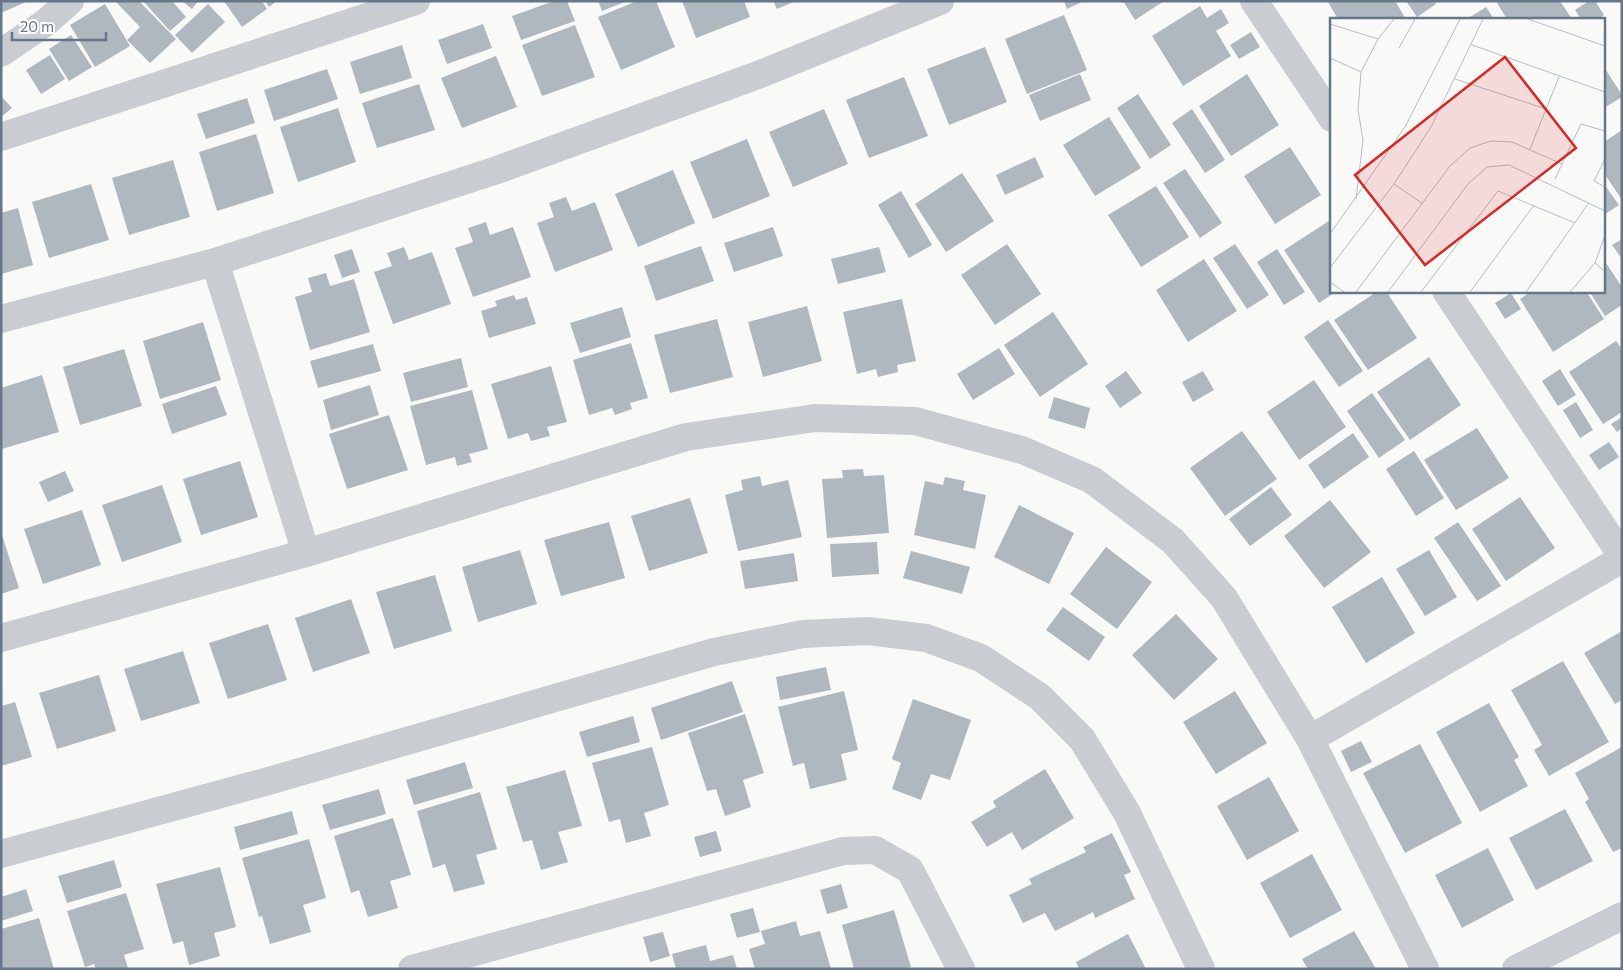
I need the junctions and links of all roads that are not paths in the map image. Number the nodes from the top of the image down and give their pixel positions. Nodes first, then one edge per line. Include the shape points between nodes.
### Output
1 (70, 1) edge
2 (416, 1) edge
3 (940, 1) edge
4 (1254, 1) edge
5 (1, 53) edge
6 (1330, 115) edge
7 (1, 137) edge
8 (215, 262) junction
9 (1447, 292) edge
10 (1, 319) edge
11 (306, 553) junction
12 (1622, 557) edge
13 (1, 638) edge
14 (1310, 739) junction
15 (1, 854) edge
16 (1622, 916) edge
17 (412, 969) edge
18 (961, 969) edge
19 (1201, 969) edge
20 (1425, 969) edge
21 (1516, 969) edge

1 - 5 street via 45,23
2 - 7 street
3 - 8 street via 758,75 497,170
4 - 6 street
8 - 10 street
8 - 11 street
9 - 12 street
11 - 13 street
11 - 14 street via 686,437 814,418 915,421 1022,450 1092,480 1173,541 1224,598
12 - 14 street
14 - 20 street
15 - 19 street via 272,780 714,652 803,634 868,631 926,638 981,658 1040,697 1082,739 1127,814
16 - 21 street
17 - 18 street via 843,851 875,850 910,870

